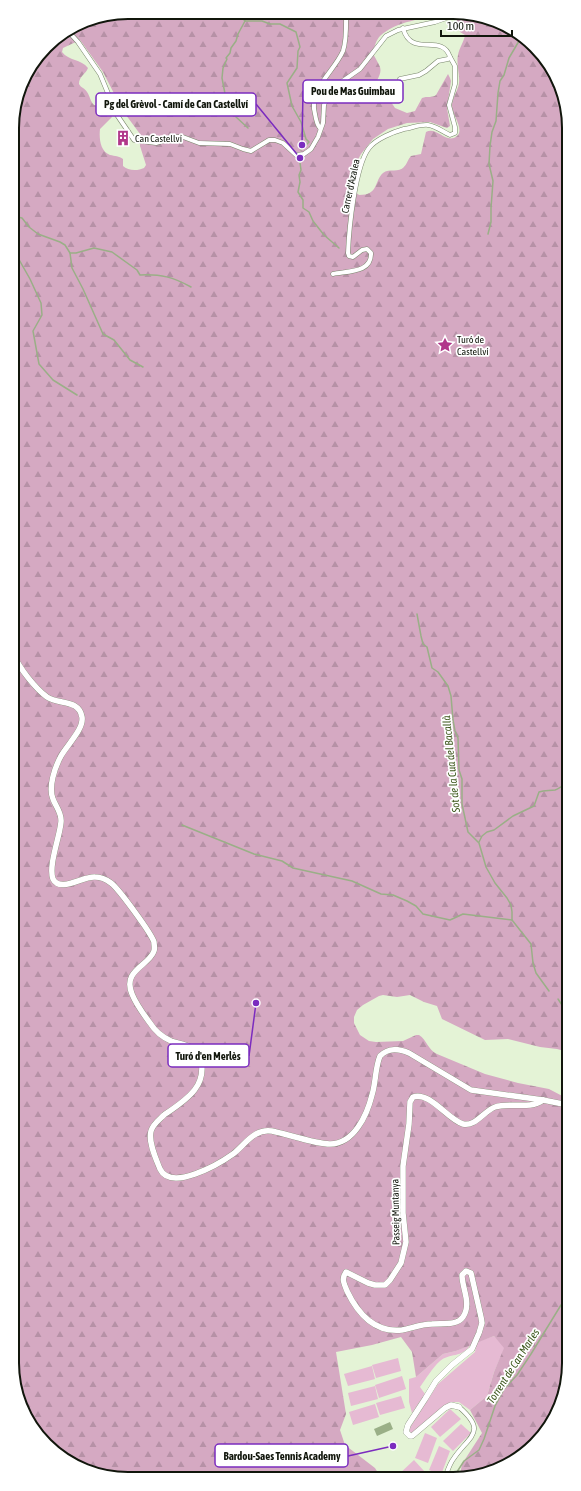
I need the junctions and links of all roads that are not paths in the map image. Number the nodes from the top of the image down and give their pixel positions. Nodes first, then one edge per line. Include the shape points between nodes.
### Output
1 (346, 19) edge
2 (444, 19) edge
3 (404, 28) junction
4 (71, 35) edge
5 (450, 57) junction
6 (400, 78) dead end
7 (320, 128) junction
8 (333, 274) dead end
9 (19, 665) edge
10 (543, 1100) junction
11 (562, 1104) edge
12 (459, 1407) joint
13 (447, 1472) edge

1 - 7 street via 343,50 318,88 314,99 314,111
2 - 3 street
3 - 5 street via 410,41 442,46 448,50
3 - 7 street via 386,36 360,69 331,90 324,105 323,123
4 - 7 street via 100,74 117,115 134,140 156,143 183,137 204,143 230,144 252,151 269,140 275,140 298,155 312,149
5 - 6 street via 438,61 419,75
5 - 8 street, Carrer d'Azalea via 455,66 455,84 449,105 455,133 450,135 424,125 398,131 369,148 360,168 352,208 348,253 354,257 367,249 371,254 370,261 361,269
9 - 10 main road via 46,696 75,705 82,715 81,727 61,756 52,787 52,798 61,818 52,872 53,880 65,885 86,877 94,877 115,886 154,942 152,955 132,976 132,995 159,1034 171,1041 192,1047 200,1056 202,1075 197,1088 156,1121 150,1132 160,1169 166,1176 177,1178 203,1171 234,1153 256,1134 266,1130 324,1144 335,1144 345,1140 359,1125 370,1101 380,1056 391,1050 409,1053 471,1090
10 - 11 main road
10 - 12 main road, Passeig Muntanya via 536,1104 494,1108 466,1125 459,1123 424,1098 413,1096 410,1102 403,1166 406,1242 401,1263 385,1284 368,1283 346,1272 342,1280 364,1318 379,1328 394,1330 429,1324 449,1324 460,1320 467,1303 462,1275 466,1271 471,1273 482,1323 479,1334 472,1349 436,1381 406,1432 412,1436 445,1408 451,1405
12 - 13 street, Passeig Muntanya via 471,1418 474,1431 472,1438 454,1458

